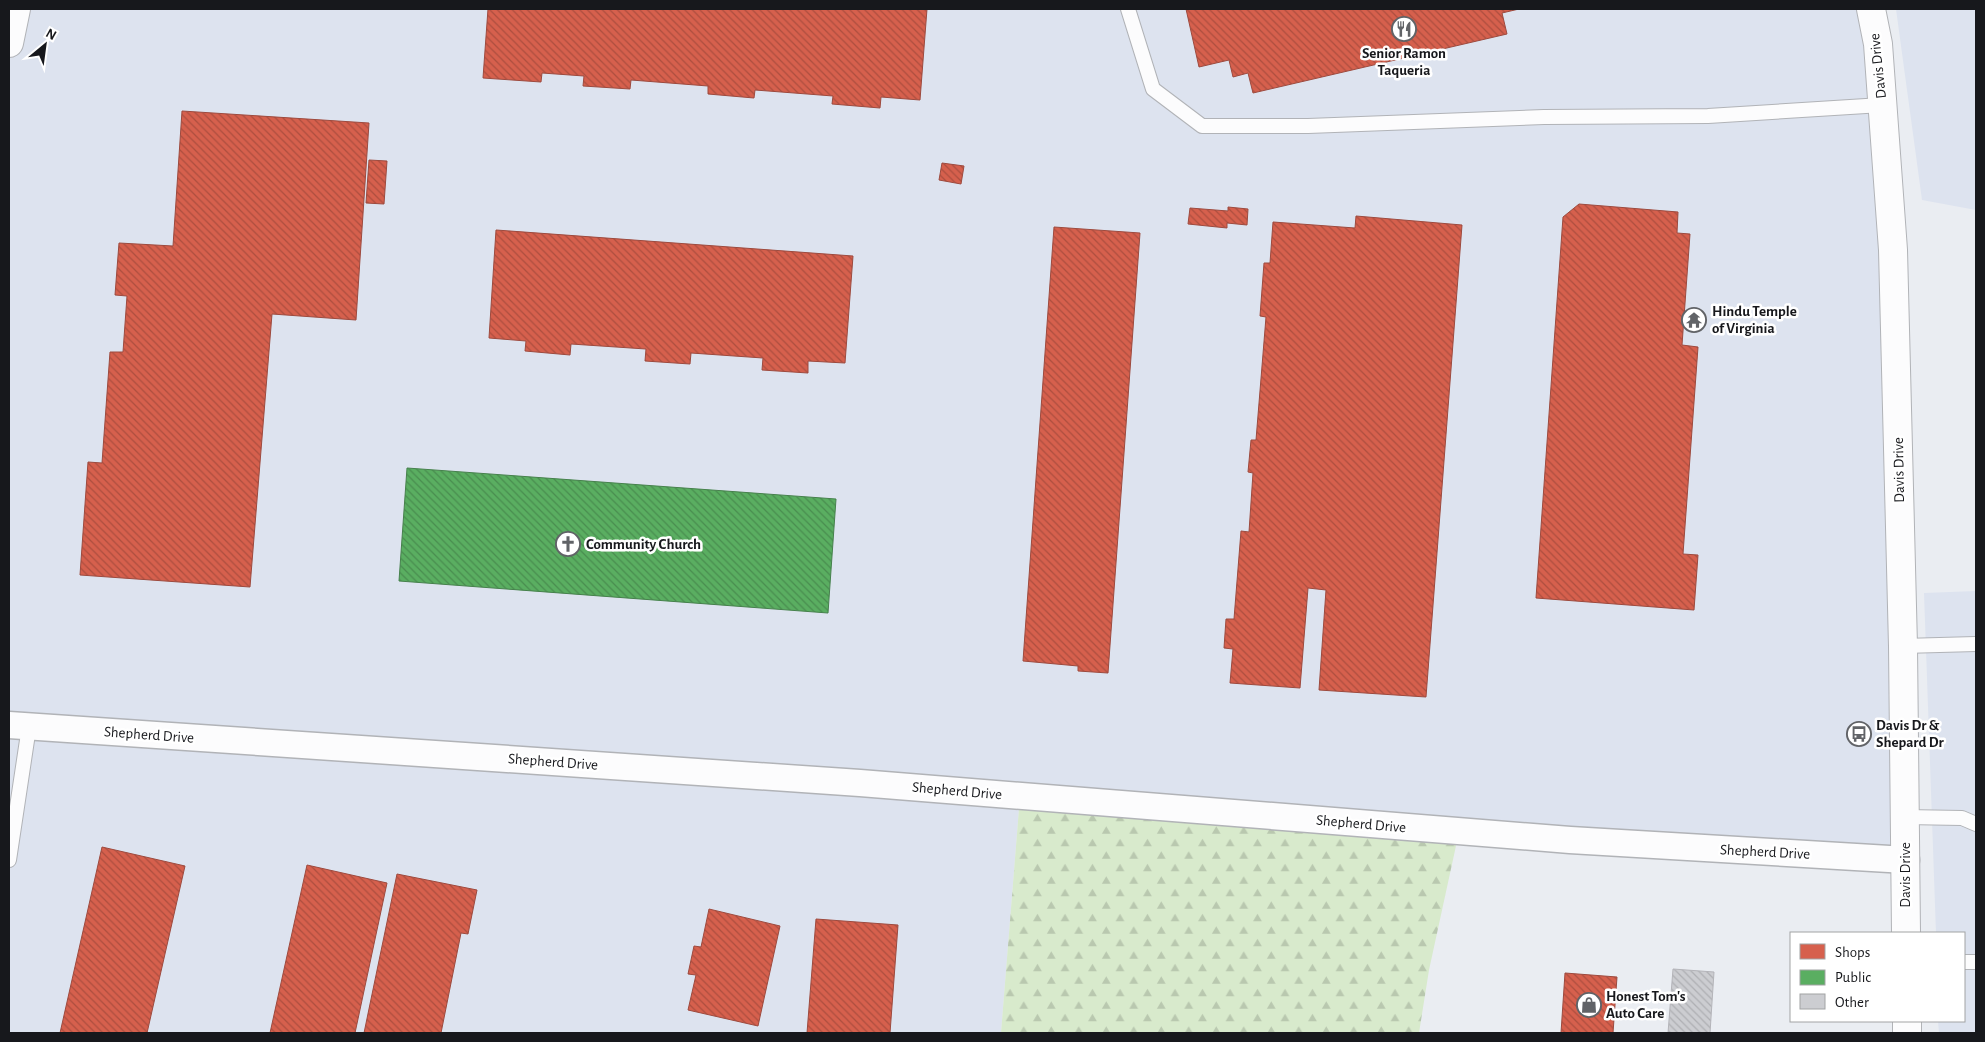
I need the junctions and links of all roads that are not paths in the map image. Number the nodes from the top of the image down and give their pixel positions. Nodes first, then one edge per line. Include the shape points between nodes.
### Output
1 (16, 9) edge
2 (1128, 9) edge
3 (1871, 9) edge
4 (9, 43) edge
5 (1882, 105) junction
6 (1976, 644) edge
7 (1903, 646) junction
8 (19, 726) edge
9 (1905, 817) junction
10 (1976, 824) edge
11 (9, 860) edge
12 (1906, 860) junction
13 (1906, 932) edge

1 - 4 main road
2 - 5 lane via 1153,88 1202,126 1708,116
3 - 5 main road, Davis Drive via 1878,44
5 - 7 main road, Davis Drive via 1889,164 1893,250
6 - 7 lane
7 - 9 main road, Davis Drive
8 - 11 lane
8 - 12 street, Shepherd Drive via 850,782 1570,840
9 - 10 lane via 1962,818
9 - 12 main road, Davis Drive
12 - 13 main road, Davis Drive

